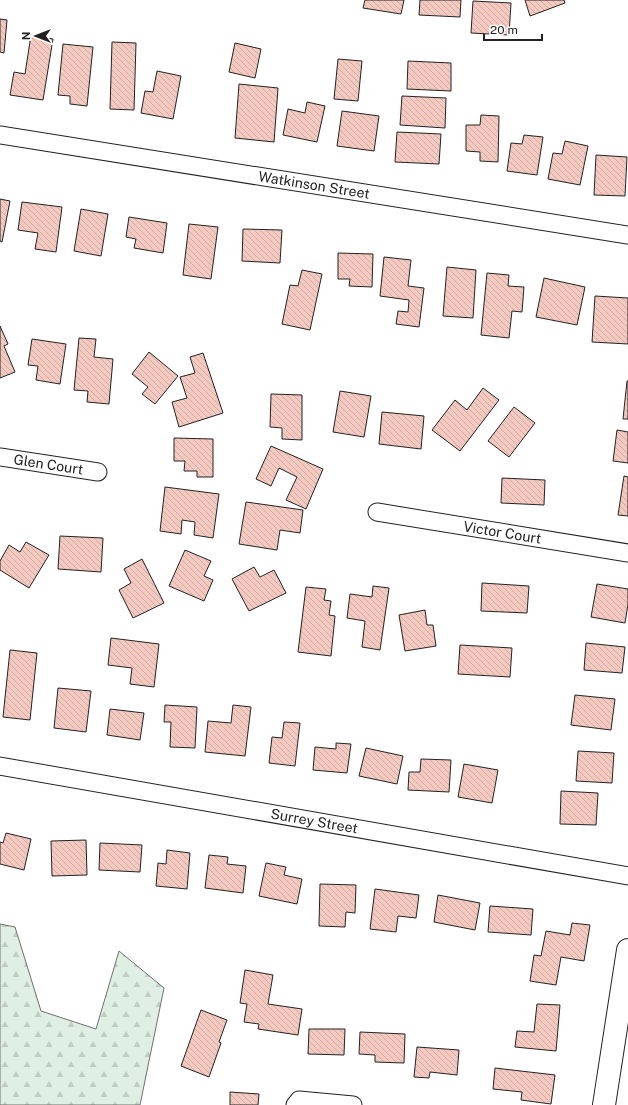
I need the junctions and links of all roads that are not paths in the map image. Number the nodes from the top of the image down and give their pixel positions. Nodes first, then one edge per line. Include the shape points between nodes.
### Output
1 (0, 135) edge
2 (628, 235) edge
3 (0, 457) edge
4 (98, 472) dead end
5 (377, 512) dead end
6 (628, 553) edge
7 (0, 766) edge
8 (628, 876) edge
9 (628, 950) edge
10 (295, 1105) edge
11 (350, 1105) edge
12 (604, 1105) edge

1 - 2 street, Watkinson Street
3 - 4 street, Glen Court
5 - 6 street, Victor Court
7 - 8 street, Surrey Street
9 - 12 street
10 - 11 street via 299,1100

